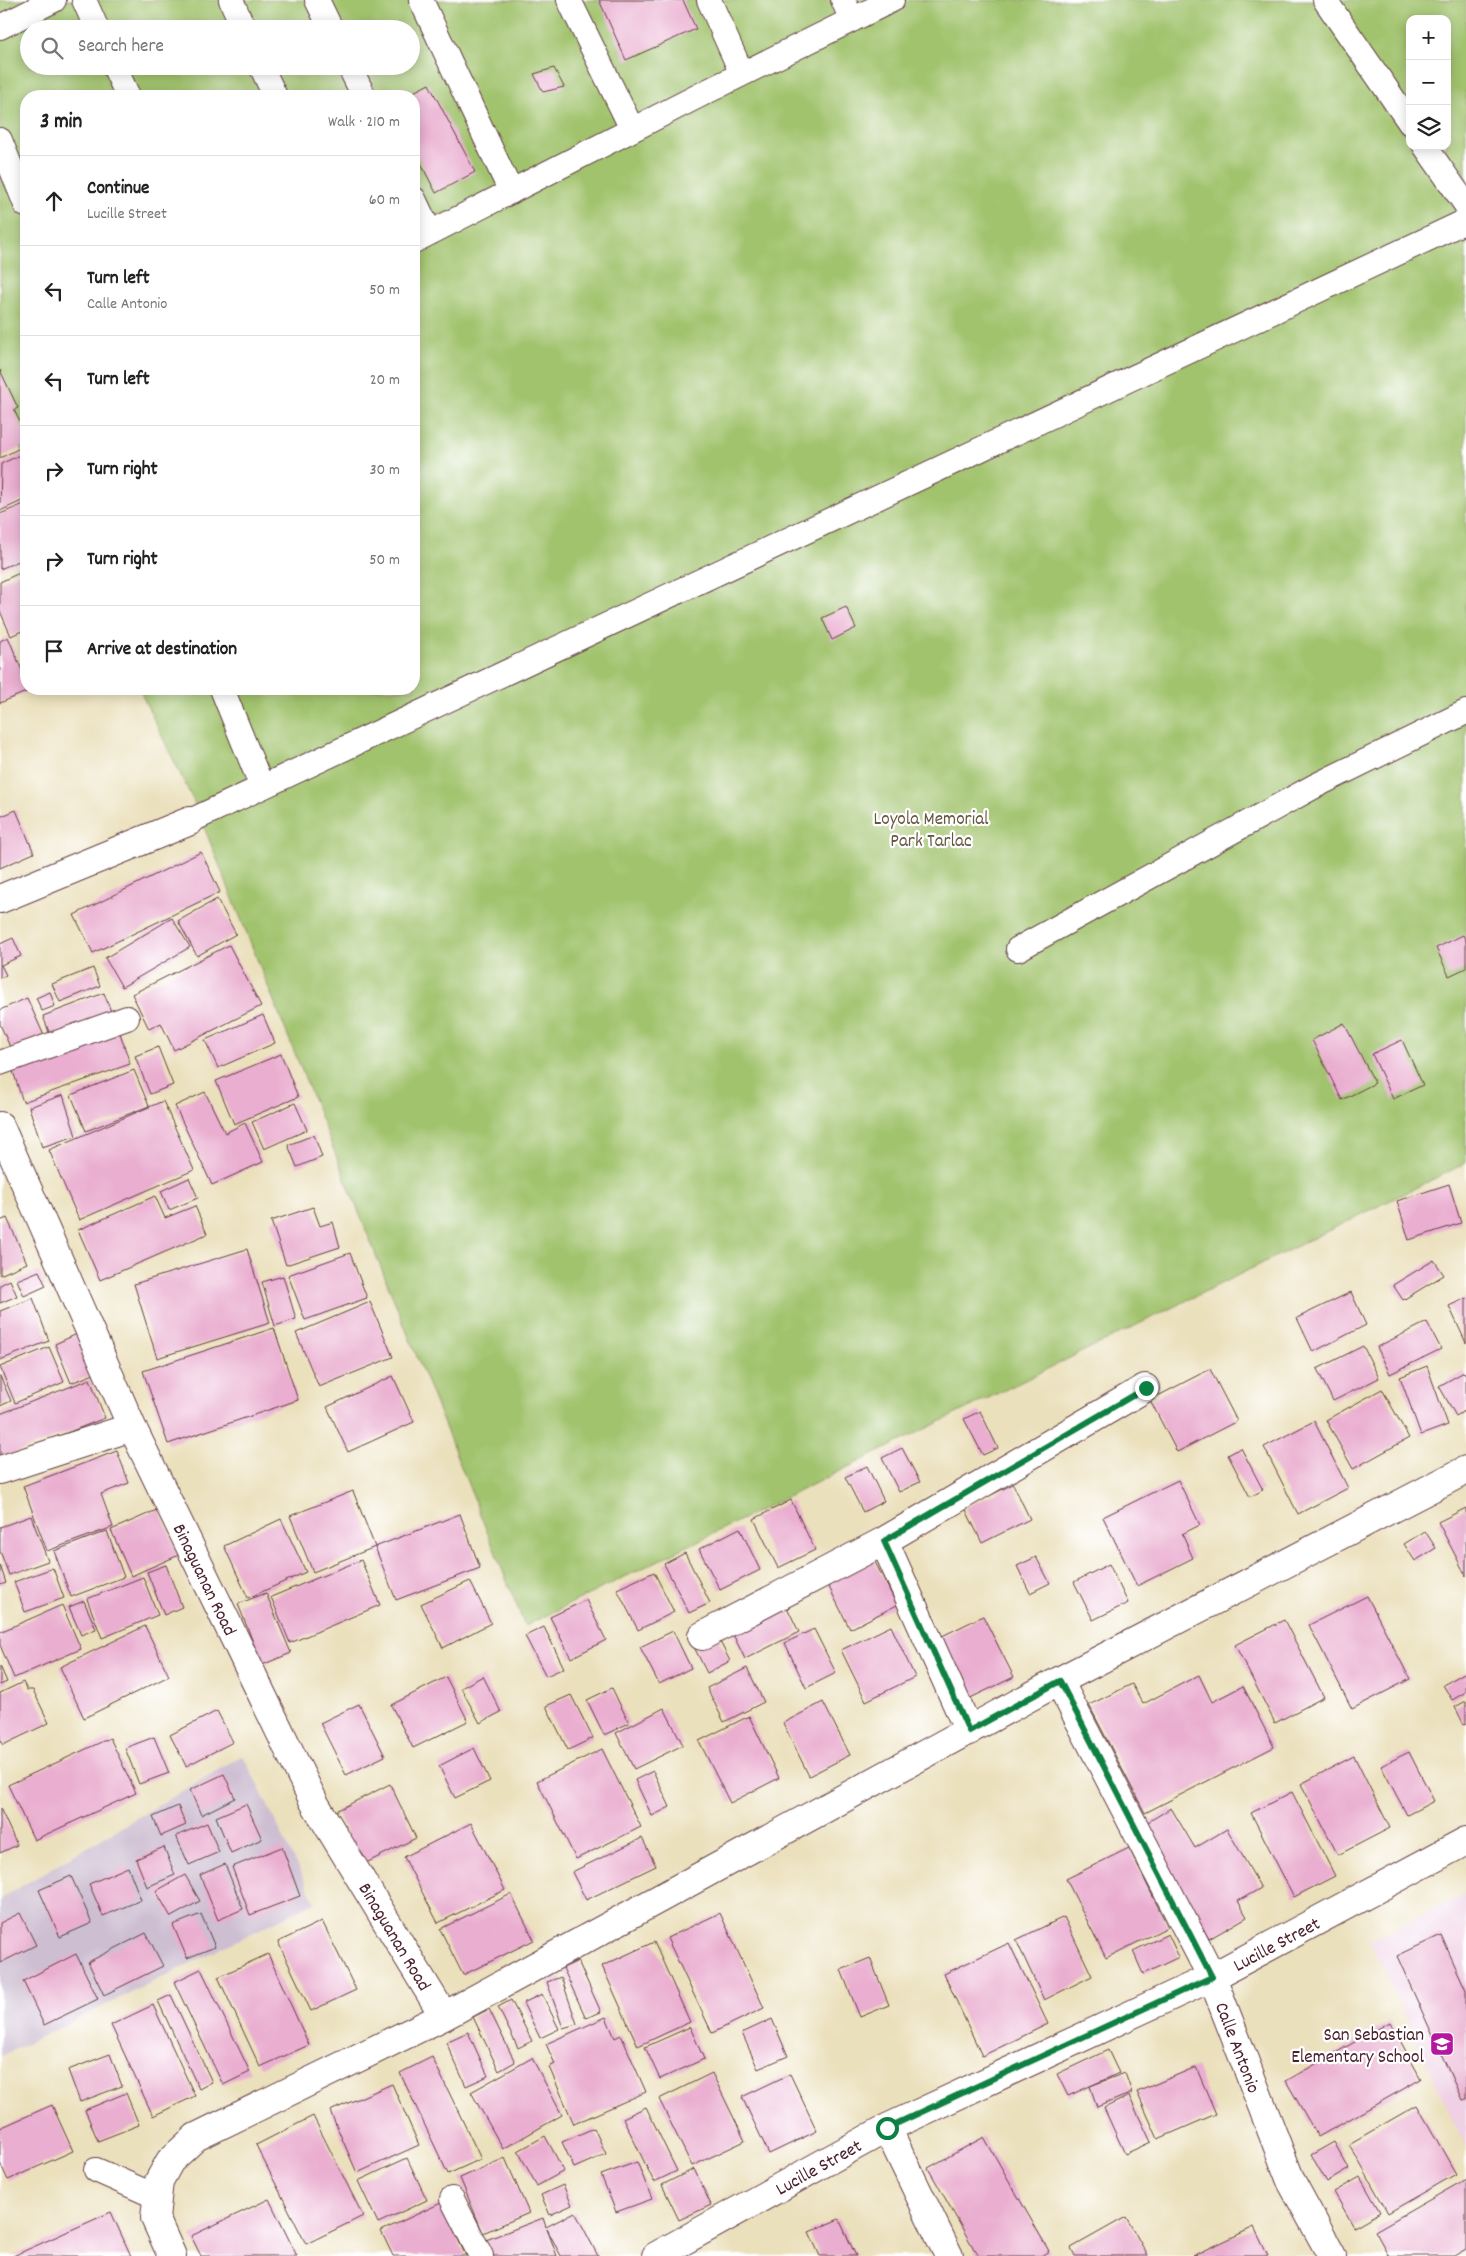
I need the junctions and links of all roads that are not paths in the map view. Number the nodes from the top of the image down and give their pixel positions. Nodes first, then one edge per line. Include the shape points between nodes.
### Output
1 (54, 0) edge
2 (84, 0) edge
3 (231, 0) edge
4 (317, 0) edge
5 (421, 0) edge
6 (569, 0) edge
7 (709, 0) edge
8 (892, 0) edge
9 (1325, 0) edge
10 (848, 10) edge
11 (93, 20) edge
12 (240, 20) edge
13 (327, 20) edge
14 (0, 26) edge
15 (742, 74) junction
16 (118, 75) edge
17 (265, 75) edge
18 (354, 75) edge
19 (125, 90) edge
20 (272, 90) edge
21 (361, 90) edge
22 (1406, 118) edge
23 (632, 129) junction
24 (0, 140) edge
25 (1428, 150) edge
26 (20, 190) edge
27 (511, 192) junction
28 (1466, 205) edge
29 (1466, 221) edge
30 (422, 237) edge
31 (224, 695) edge
32 (1466, 712) edge
33 (262, 786) junction
34 (190, 821) joint
35 (0, 899) edge
36 (1018, 949) dead end
37 (127, 1018) dead end
38 (0, 1063) edge
39 (0, 1126) edge
40 (1146, 1388) dead end
41 (132, 1428) junction
42 (0, 1470) edge
43 (1466, 1470) edge
44 (884, 1541) junction
45 (702, 1636) dead end
46 (1060, 1681) junction
47 (969, 1731) junction
48 (1466, 1841) edge
49 (1212, 1977) junction
50 (444, 2016) junction
51 (887, 2128) junction
52 (96, 2170) dead end
53 (452, 2199) dead end
54 (156, 2208) junction
55 (172, 2256) edge
56 (481, 2256) edge
57 (656, 2256) edge
58 (949, 2256) edge
59 (1332, 2256) edge

1 - 14 lane
2 - 11 lane
3 - 12 lane
4 - 13 lane
5 - 27 lane
6 - 23 lane
7 - 15 lane
8 - 10 lane
9 - 22 lane
10 - 15 lane
15 - 23 lane
16 - 19 lane
17 - 20 lane
18 - 21 lane
23 - 27 lane
24 - 26 lane
25 - 28 lane
27 - 30 lane
29 - 33 lane
31 - 33 lane
32 - 36 lane via 1315,786
33 - 34 lane
34 - 35 street
37 - 38 lane
39 - 41 street, Binaguanan Road
40 - 44 street
41 - 42 street
41 - 50 street, Binaguanan Road via 316,1804
43 - 46 street
44 - 45 street
44 - 47 street
46 - 47 street
46 - 49 street, Calle Antonio
47 - 50 street
48 - 49 street, Lucille Street
49 - 51 street, Lucille Street
49 - 59 street, Calle Antonio via 1292,2181
50 - 54 street via 196,2137 170,2161 158,2181
51 - 57 street, Lucille Street
51 - 58 street
52 - 54 lane
53 - 56 lane
54 - 55 street

